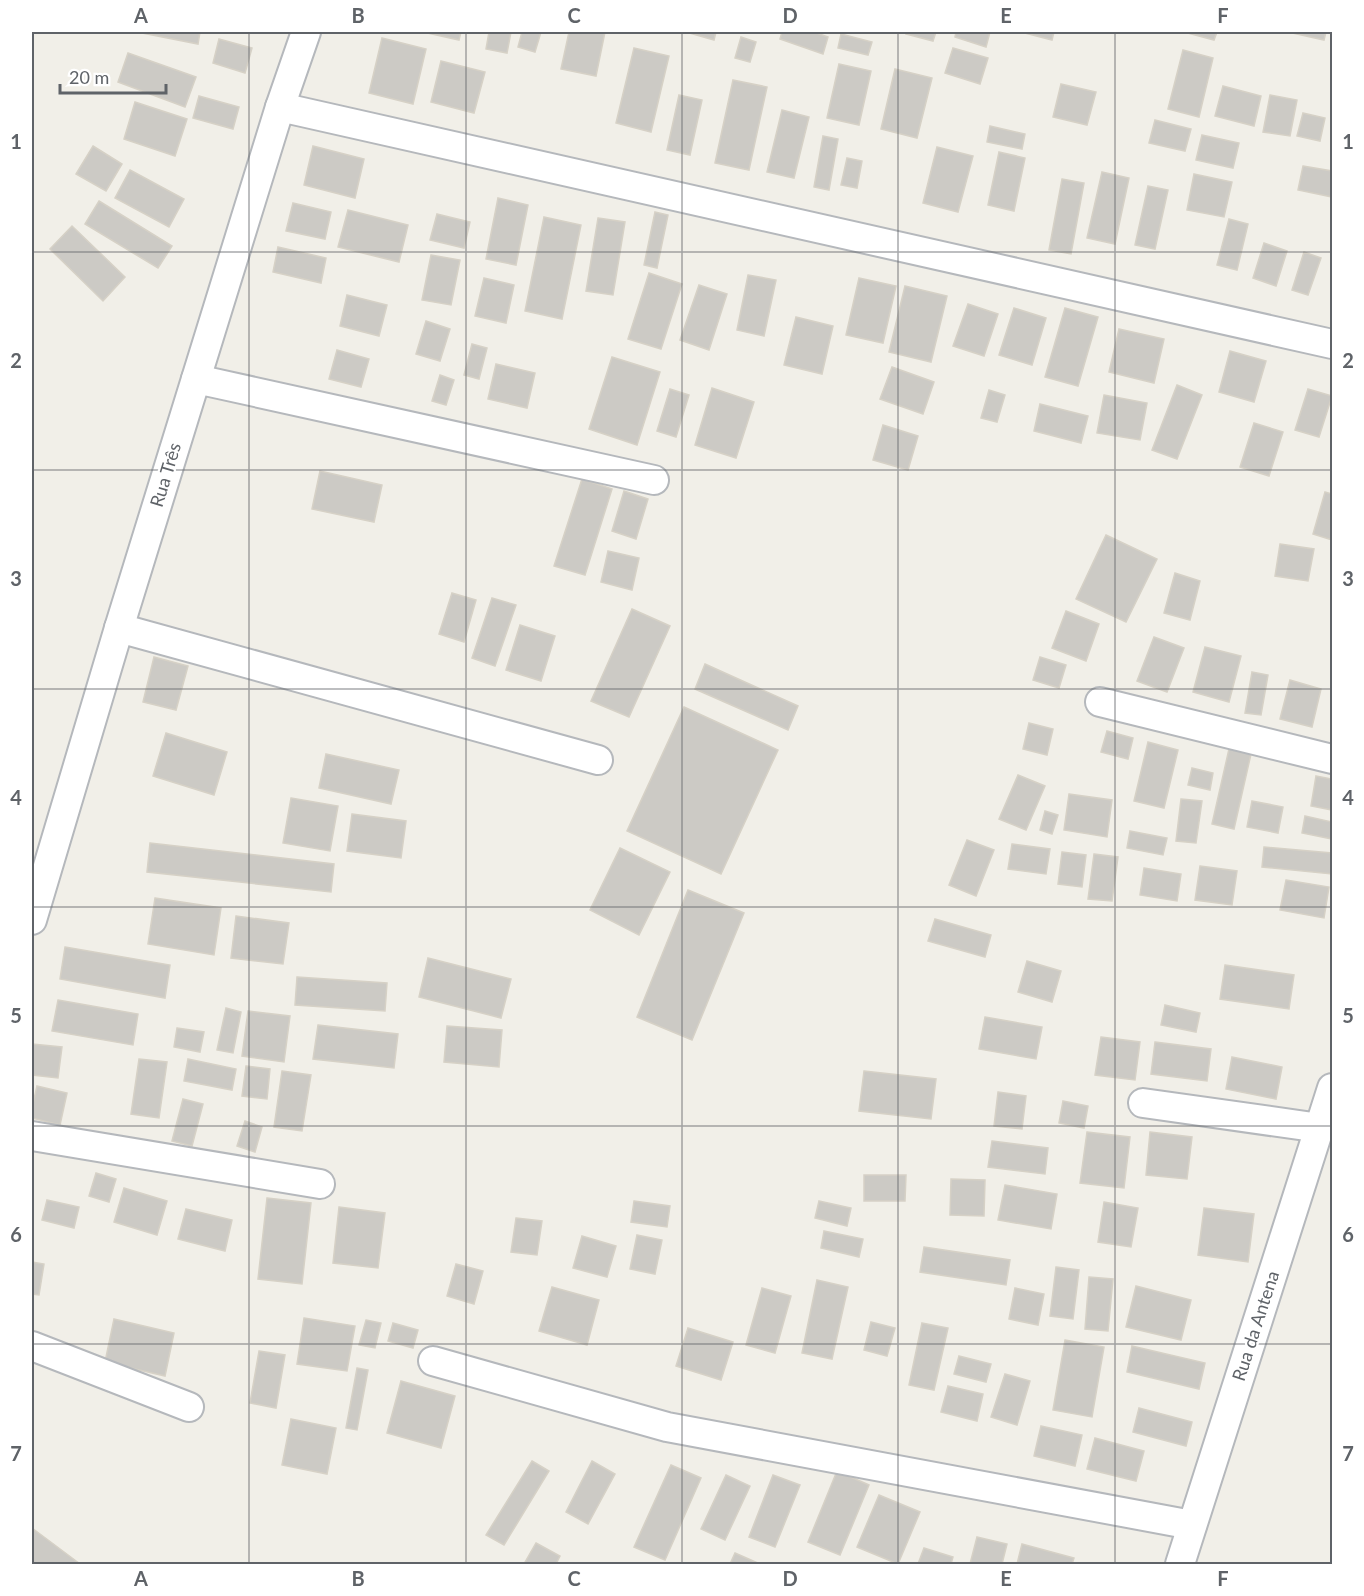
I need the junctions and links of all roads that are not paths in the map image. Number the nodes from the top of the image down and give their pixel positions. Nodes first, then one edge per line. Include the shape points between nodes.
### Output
1 (306, 32) edge
2 (280, 107) junction
3 (1332, 344) edge
4 (196, 379) junction
5 (654, 480) dead end
6 (118, 628) junction
7 (1100, 702) dead end
8 (1332, 759) edge
9 (598, 760) dead end
10 (32, 920) edge
11 (1332, 1088) edge
12 (1143, 1103) dead end
13 (1320, 1128) junction
14 (32, 1136) edge
15 (321, 1184) dead end
16 (32, 1346) edge
17 (434, 1361) dead end
18 (189, 1407) dead end
19 (1192, 1525) junction
20 (1180, 1564) edge

1 - 2 street, Rua Três
2 - 3 street
2 - 4 street, Rua Três
4 - 5 street
4 - 6 street, Rua Três
6 - 9 street
6 - 10 street, Rua Três
7 - 8 street
11 - 13 street, Rua da Antena
12 - 13 street
13 - 19 street, Rua da Antena
14 - 15 street
16 - 18 street
17 - 19 street via 667,1427
19 - 20 street, Rua da Antena

